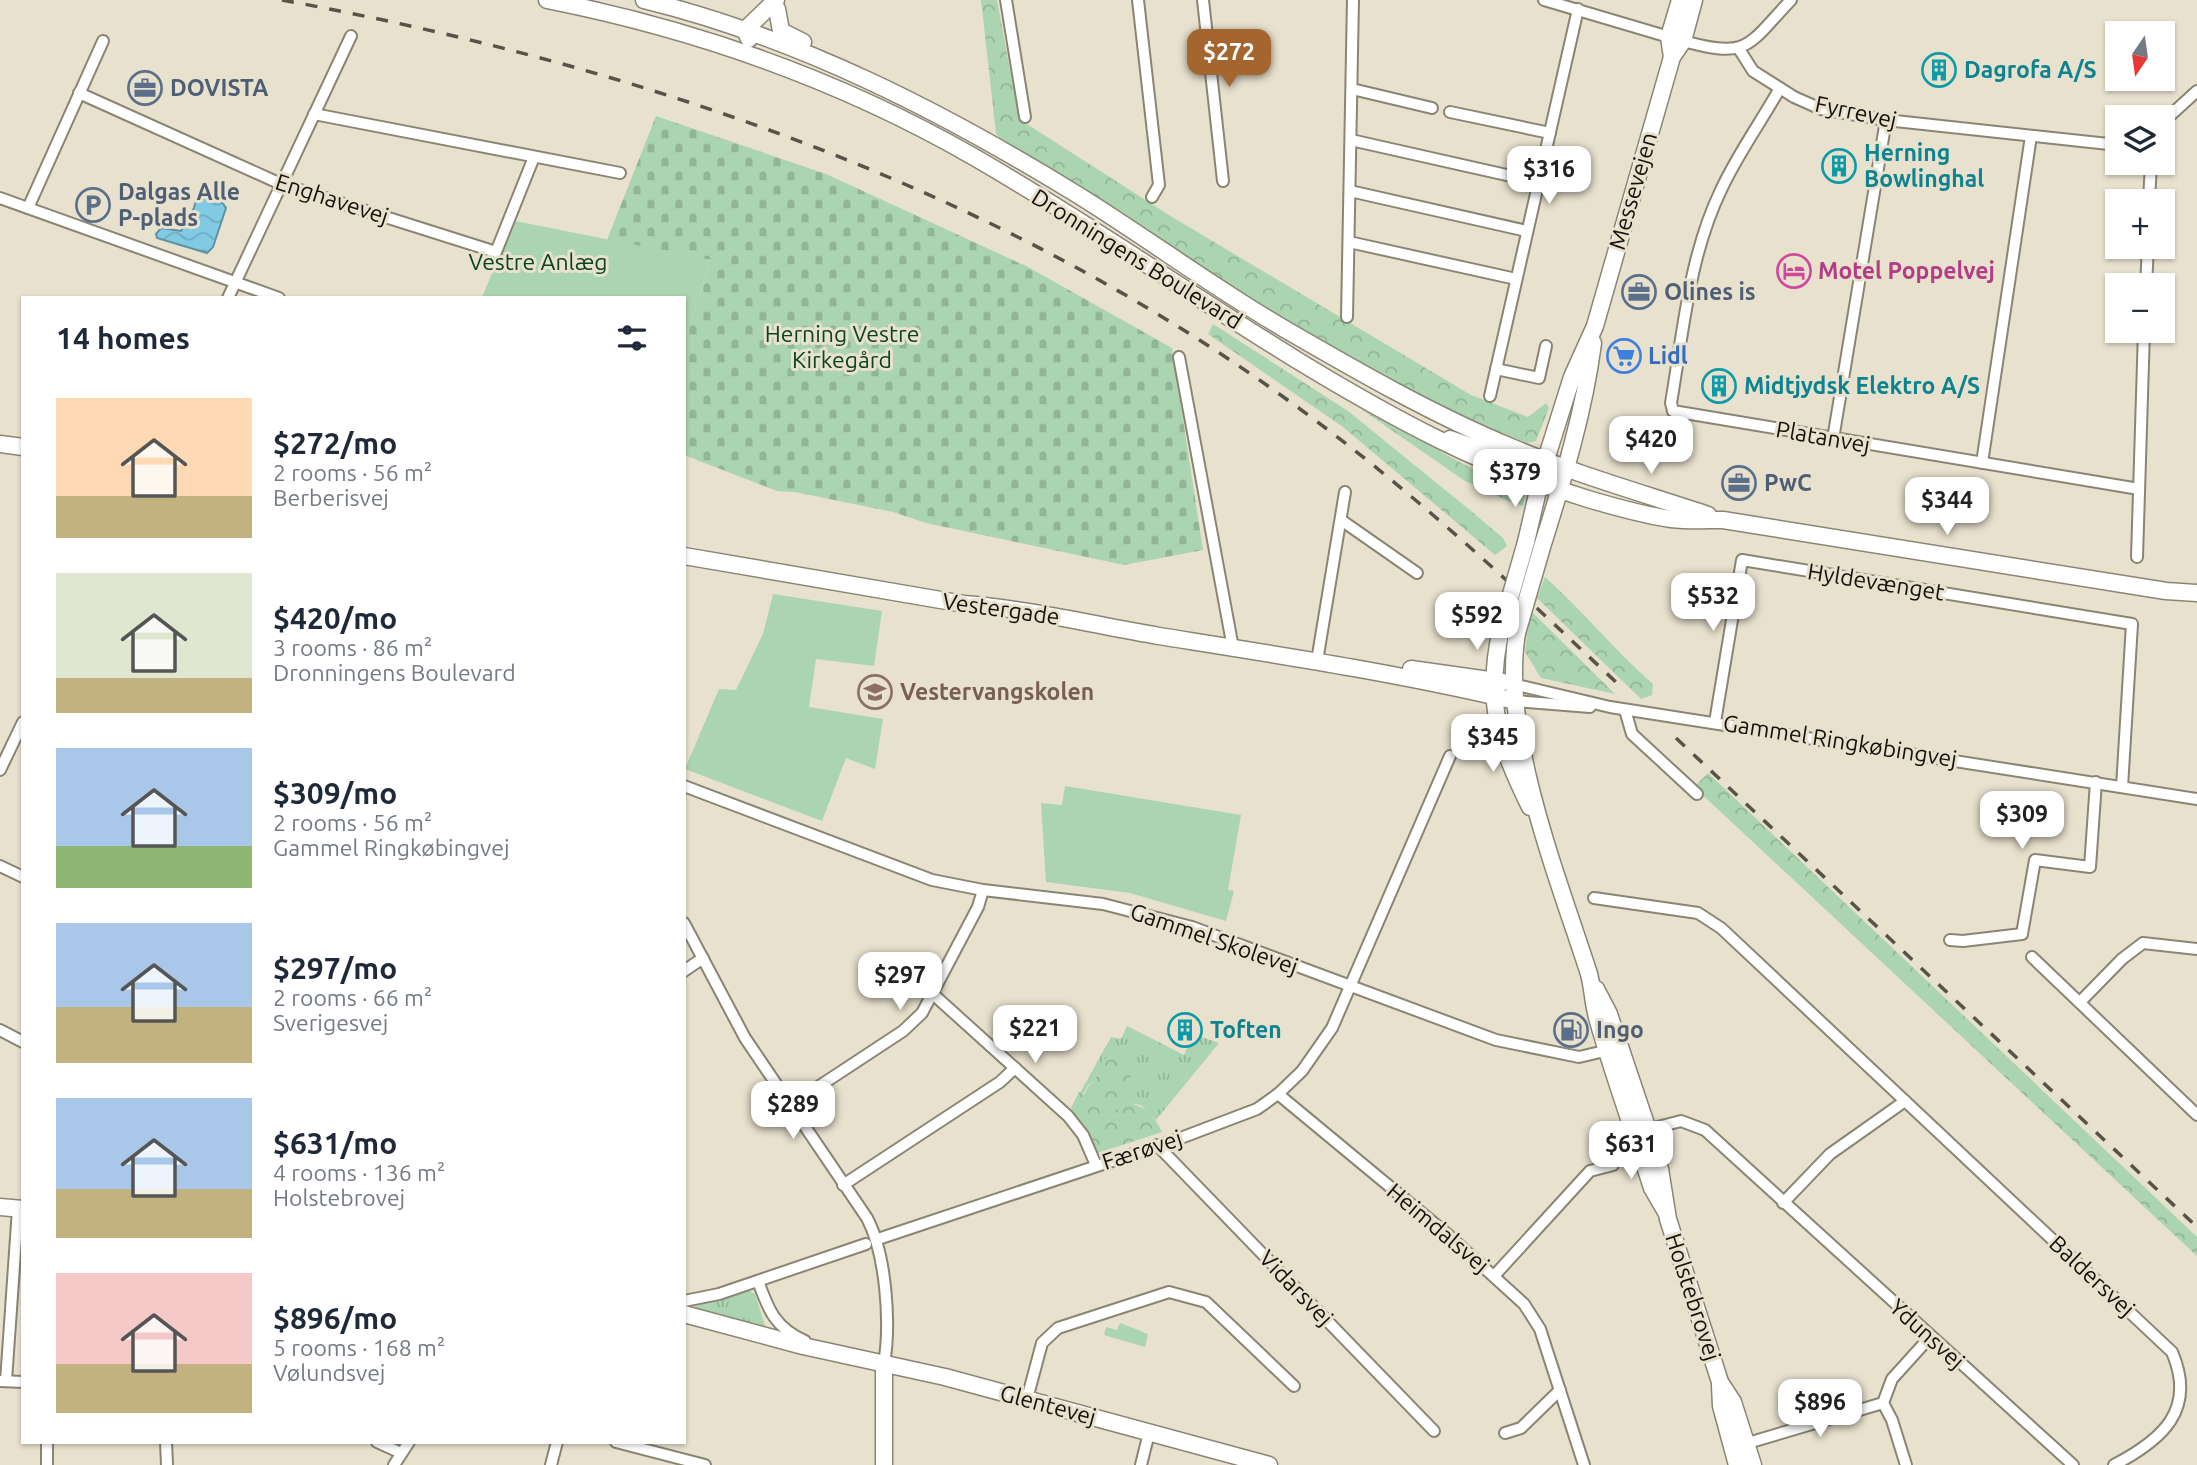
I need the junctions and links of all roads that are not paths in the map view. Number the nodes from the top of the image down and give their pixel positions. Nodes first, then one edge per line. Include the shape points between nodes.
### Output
1 (547, 0) edge
2 (644, 0) edge
3 (1006, 0) edge
4 (1139, 0) edge
5 (1203, 0) edge
6 (1353, 0) edge
7 (1544, 0) edge
8 (1592, 0) edge
9 (1680, 0) edge
10 (1694, 0) edge
11 (1791, 0) edge
12 (778, 3) edge
13 (1583, 11) junction
14 (654, 24) junction
15 (750, 34) junction
16 (351, 36) dead end
17 (1676, 39) junction
18 (103, 41) dead end
19 (1739, 49) junction
20 (831, 64) junction
21 (1780, 88) junction
22 (1352, 89) junction
23 (2197, 91) edge
24 (79, 93) junction
25 (1432, 108) dead end
26 (2175, 111) edge
27 (1450, 112) dead end
28 (314, 114) junction
29 (1025, 117) dead end
30 (1886, 120) junction
31 (918, 127) junction
32 (1550, 132) junction
33 (2031, 136) junction
34 (1351, 141) junction
35 (2105, 144) edge
36 (534, 157) junction
37 (620, 173) dead end
38 (1223, 181) dead end
39 (1538, 182) junction
40 (282, 184) junction
41 (1350, 191) junction
42 (1152, 197) dead end
43 (0, 198) edge
44 (28, 208) junction
45 (1527, 231) junction
46 (1349, 242) junction
47 (1516, 279) junction
48 (236, 281) junction
49 (229, 296) edge
50 (274, 296) edge
51 (1347, 317) dead end
52 (1595, 326) junction
53 (2144, 343) edge
54 (1546, 346) dead end
55 (1179, 357) dead end
56 (1496, 369) junction
57 (1490, 396) dead end
58 (1833, 439) junction
59 (0, 444) edge
60 (21, 447) edge
61 (1982, 463) junction
62 (1553, 476) junction
63 (2139, 489) junction
64 (1345, 492) dead end
65 (1341, 520) junction
66 (1723, 520) junction
67 (686, 556) edge
68 (2137, 557) dead end
69 (1417, 573) dead end
70 (2166, 591) junction
71 (2197, 593) edge
72 (2197, 599) edge
73 (1233, 648) junction
74 (1317, 662) junction
75 (1504, 692) junction
76 (1610, 707) junction
77 (1625, 710) junction
78 (1716, 722) junction
79 (21, 726) edge
80 (1450, 756) dead end
81 (0, 770) edge
82 (2096, 782) junction
83 (686, 787) edge
84 (2122, 787) junction
85 (1697, 794) dead end
86 (2197, 799) edge
87 (1545, 838) junction
88 (0, 866) edge
89 (21, 876) edge
90 (983, 890) junction
91 (1594, 898) dead end
92 (686, 927) edge
93 (1950, 940) dead end
94 (2197, 949) edge
95 (2032, 957) dead end
96 (703, 958) junction
97 (686, 970) edge
98 (1350, 987) junction
99 (934, 995) junction
100 (2080, 1002) junction
101 (0, 1030) edge
102 (21, 1041) edge
103 (1614, 1048) junction
104 (1015, 1068) junction
105 (1278, 1094) junction
106 (1905, 1101) junction
107 (789, 1106) junction
108 (2197, 1115) edge
109 (1641, 1131) junction
110 (1157, 1145) junction
111 (1096, 1165) junction
112 (1613, 1165) dead end
113 (843, 1185) junction
114 (1783, 1203) junction
115 (0, 1208) edge
116 (20, 1209) edge
117 (878, 1240) junction
118 (866, 1244) dead end
119 (1494, 1276) junction
120 (758, 1281) junction
121 (686, 1301) edge
122 (686, 1315) edge
123 (1930, 1337) junction
124 (827, 1350) junction
125 (884, 1364) junction
126 (3, 1381) edge
127 (21, 1382) edge
128 (1294, 1386) dead end
129 (1560, 1390) junction
130 (1027, 1399) junction
131 (1883, 1403) junction
132 (1434, 1431) dead end
133 (1149, 1433) junction
134 (1505, 1433) dead end
135 (47, 1444) edge
136 (166, 1444) edge
137 (381, 1444) edge
138 (408, 1444) edge
139 (556, 1444) edge
140 (624, 1444) edge
141 (1739, 1446) junction
142 (401, 1453) junction
143 (47, 1465) edge
144 (167, 1465) edge
145 (394, 1465) edge
146 (551, 1465) edge
147 (705, 1465) edge
148 (884, 1465) edge
149 (1141, 1465) edge
150 (1269, 1465) edge
151 (1584, 1465) edge
152 (1737, 1465) edge
153 (1753, 1465) edge
154 (1906, 1465) edge
155 (2073, 1465) edge
156 (2114, 1465) edge

1 - 14 main road, Dronningens Boulevard
2 - 15 main road, Dronningens Boulevard
3 - 29 street
4 - 42 street via 1159,185
5 - 38 street
6 - 22 street
7 - 13 street
8 - 13 street
9 - 17 main road, Messevejen
10 - 17 main road, Messevejen
11 - 19 street
12 - 15 main road
12 - 20 main road via 781,31 821,50
13 - 17 street
13 - 32 street
14 - 15 main road via 677,23 732,38
14 - 31 main road, Dronningens Boulevard via 821,81
15 - 20 main road, Dronningens Boulevard
15 - 31 main road via 756,46 884,101
16 - 28 street
17 - 19 street via 1727,51
17 - 52 main road, Messevejen
18 - 24 street
19 - 21 street, Fyrrevej via 1753,71
20 - 62 main road, Dronningens Boulevard via 927,109 1028,165 1280,327
21 - 30 street, Fyrrevej via 1821,109
21 - 58 street, Platanvej via 1721,189 1707,225 1692,279 1671,403 1673,411
22 - 25 street
22 - 34 street
23 - 26 street
24 - 40 street, Enghavevej
24 - 44 street
27 - 32 street
28 - 36 street
28 - 40 street
30 - 33 street, Fyrrevej
30 - 58 street
31 - 62 main road, Dronningens Boulevard via 1424,434 1464,442
32 - 39 street
33 - 35 street, Fyrrevej
33 - 61 street
34 - 39 street
34 - 41 street
36 - 37 street
36 - 40 street, Enghavevej via 496,252
39 - 45 street
40 - 48 street
41 - 45 street
41 - 46 street
43 - 44 street
44 - 48 street
45 - 47 street
46 - 47 street
46 - 51 street
47 - 56 street
48 - 49 street
48 - 50 street
52 - 62 main road, Messevejen via 1581,357
52 - 62 main road, Messevejen via 1588,383
53 - 63 street
54 - 56 street via 1539,378
55 - 73 street
56 - 57 street
58 - 61 street, Platanvej
59 - 60 main road
61 - 63 street, Platanvej
62 - 66 main road, Dronningens Boulevard via 1640,501 1676,504
62 - 66 main road, Dronningens Boulevard via 1673,519
62 - 75 main road, Holstebrovej, bridge via 1509,631
63 - 68 street
64 - 65 street
65 - 69 street
65 - 74 street
66 - 70 main road, Dronningens Boulevard
67 - 73 main road, Vestergade
70 - 71 main road, Dronningens Boulevard
70 - 72 main road, Dronningens Boulevard
73 - 74 main road, Vestergade
74 - 75 main road, Vestergade via 1391,667
75 - 76 street, Gammel Ringkøbingvej
75 - 76 street, Gammel Ringkøbingvej
75 - 87 main road, Holstebrovej
75 - 87 main road, Holstebrovej via 1500,741
76 - 77 street, Gammel Ringkøbingvej
77 - 78 street, Gammel Ringkøbingvej
77 - 85 street via 1632,734
78 - 82 street, Gammel Ringkøbingvej
78 - 84 street, Hyldevænget via 1742,560 2132,624
79 - 81 street
80 - 98 street, Færøvej
82 - 84 street, Gammel Ringkøbingvej
82 - 93 street via 2090,867 2035,860 2022,934
83 - 90 street, Gammel Skolevej via 932,880
84 - 86 street, Gammel Ringkøbingvej
87 - 103 main road, Holstebrovej via 1590,978 1597,1018
88 - 89 street
90 - 98 street, Gammel Skolevej via 1139,911 1192,926
90 - 99 street
91 - 106 street, Baldersvej via 1685,911 1710,920
92 - 96 street
94 - 100 street via 2143,943 2133,947
95 - 100 street
96 - 97 street
96 - 107 street via 745,1038
98 - 103 street, Gammel Skolevej via 1498,1041 1578,1057
98 - 105 street, Færøvej via 1324,1041 1302,1072
99 - 104 street
99 - 107 street via 903,1031
100 - 108 street
101 - 102 street
103 - 109 main road, Holstebrovej
104 - 111 street via 1068,1116 1083,1135
104 - 113 street
105 - 110 street, Færøvej via 1257,1109
105 - 119 street, Heimdalsvej
106 - 114 street via 1830,1154
106 - 156 street, Baldersvej via 2172,1352 2181,1382 2175,1415 2156,1439
107 - 113 street
109 - 114 street, Ydunsvej via 1681,1121 1695,1124
109 - 141 main road, Holstebrovej via 1660,1169 1666,1212 1720,1382 1721,1406
110 - 111 street, Færøvej
110 - 132 street, Vidarsvej
111 - 117 street, Færøvej
112 - 119 street via 1590,1171
113 - 117 street
114 - 123 street, Ydunsvej
115 - 116 main road
116 - 126 street
117 - 125 street via 884,1264
118 - 120 street
119 - 129 street, Heimdalsvej via 1524,1304 1540,1329
120 - 121 street
120 - 124 street, Glentevej via 779,1325
122 - 124 main road, Glentevej
123 - 131 street via 1892,1379
123 - 155 street, Ydunsvej
124 - 125 main road, Glentevej
125 - 130 main road, Glentevej
125 - 148 main road
126 - 127 street
128 - 130 street via 1206,1302 1169,1292 1058,1328 1042,1343
129 - 134 street via 1521,1428
129 - 151 street, Heimdalsvej
130 - 133 main road, Glentevej
131 - 141 street
131 - 154 street
133 - 149 street
133 - 150 main road, Glentevej
135 - 143 street
136 - 144 street
137 - 142 street
138 - 142 street
139 - 146 street
140 - 147 street
141 - 152 main road, Holstebrovej
141 - 153 main road, Holstebrovej
142 - 145 street

